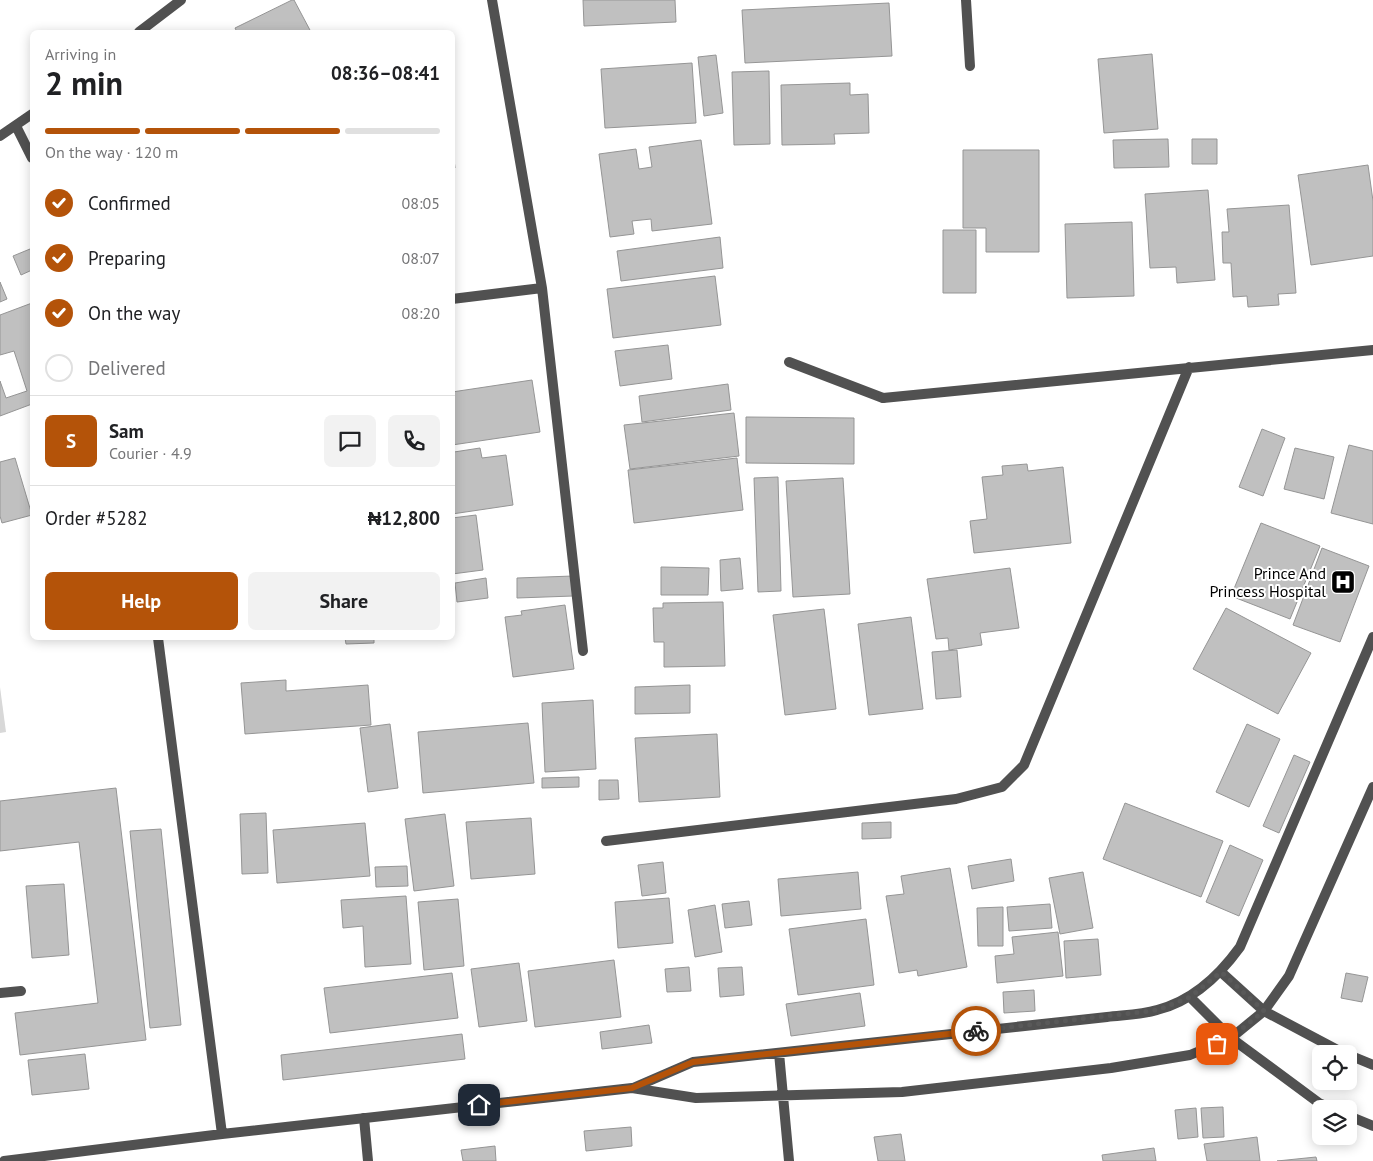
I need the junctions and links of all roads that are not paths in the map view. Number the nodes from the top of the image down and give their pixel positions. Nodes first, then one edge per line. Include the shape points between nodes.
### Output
1 (181, 0) edge
2 (492, 0) edge
3 (966, 0) edge
4 (142, 30) edge
5 (970, 66) dead end
6 (30, 116) edge
7 (16, 126) junction
8 (0, 136) edge
9 (30, 154) edge
10 (542, 288) junction
11 (455, 300) edge
12 (1373, 350) edge
13 (789, 362) dead end
14 (1189, 368) junction
15 (1373, 637) edge
16 (158, 640) edge
17 (584, 651) dead end
18 (1373, 787) edge
19 (606, 841) dead end
20 (1221, 972) junction
21 (21, 990) dead end
22 (0, 993) edge
23 (1190, 997) junction
24 (1264, 1011) junction
25 (1230, 1038) junction
26 (1328, 1045) edge
27 (779, 1053) junction
28 (1357, 1058) edge
29 (1373, 1065) edge
30 (632, 1088) junction
31 (782, 1096) junction
32 (1315, 1100) edge
33 (364, 1118) junction
34 (1357, 1119) edge
35 (1373, 1126) edge
36 (222, 1134) junction
37 (4, 1161) edge
38 (368, 1161) edge
39 (788, 1161) edge

1 - 4 street
2 - 10 street
3 - 5 street
6 - 7 street
7 - 8 street
7 - 9 street
10 - 11 street
10 - 17 street
12 - 14 street
13 - 14 street via 883,398
14 - 19 street via 1024,765 1002,787 956,799
15 - 20 street via 1240,947
16 - 36 street
18 - 24 street via 1289,976
20 - 23 street
20 - 24 street
21 - 22 street
23 - 25 street
23 - 27 street via 1158,1010 1115,1016
24 - 25 street
24 - 26 street
25 - 31 street via 1190,1055 1111,1068 902,1092
25 - 32 street
27 - 30 street via 693,1062
27 - 31 street
28 - 29 street
30 - 31 street via 696,1098
30 - 33 street
31 - 39 street
33 - 36 street
33 - 38 street
34 - 35 street
36 - 37 street

